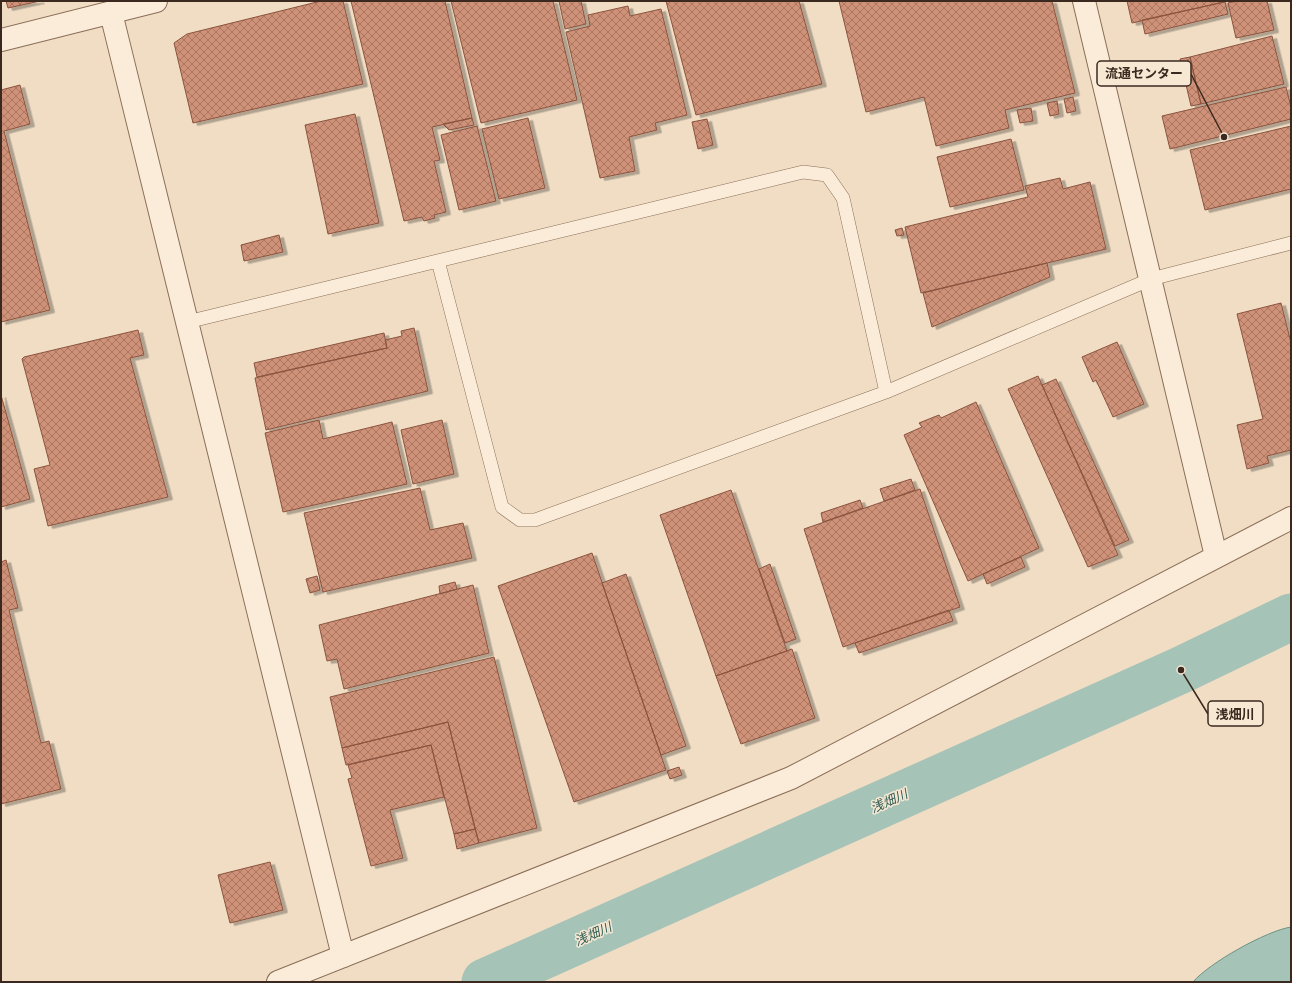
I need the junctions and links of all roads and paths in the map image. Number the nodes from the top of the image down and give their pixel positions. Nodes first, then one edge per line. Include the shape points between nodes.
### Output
1 (156, 1) edge
2 (1084, 1) edge
3 (111, 12) junction
4 (1, 40) edge
5 (1291, 242) edge
6 (438, 261) junction
7 (1151, 279) junction
8 (187, 322) junction
9 (886, 392) junction
10 (1291, 518) edge
11 (1216, 556) junction
12 (344, 956) junction
13 (278, 982) edge

1 - 3 street
2 - 7 street
3 - 4 street
3 - 8 street
5 - 7 lane
6 - 8 lane
6 - 9 lane via 803,172 827,175 843,198
6 - 9 lane via 502,507 520,520 535,520
7 - 9 lane
7 - 11 street
8 - 12 street
10 - 11 street
11 - 12 street via 791,778
12 - 13 street

